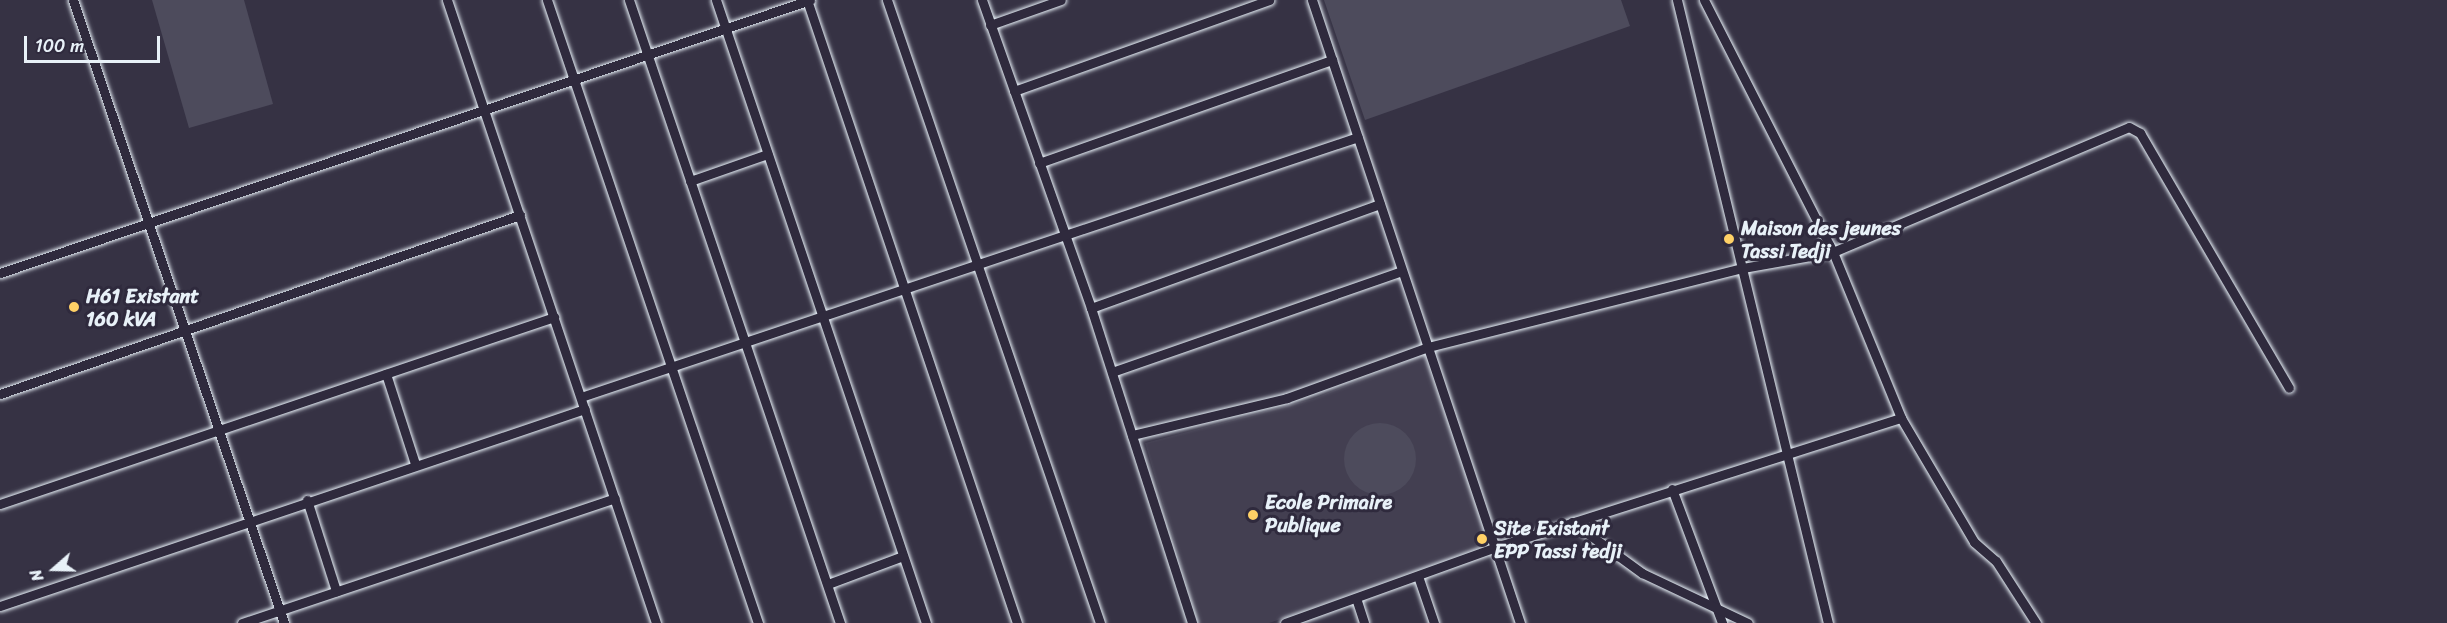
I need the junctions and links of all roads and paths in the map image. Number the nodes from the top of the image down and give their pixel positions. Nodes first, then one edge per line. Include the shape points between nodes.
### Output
1 (73, 0) edge
2 (447, 0) edge
3 (547, 0) edge
4 (629, 0) edge
5 (716, 0) edge
6 (808, 0) edge
7 (887, 0) edge
8 (982, 0) edge
9 (1061, 0) edge
10 (1269, 0) edge
11 (1312, 0) edge
12 (1677, 0) edge
13 (1704, 0) edge
14 (990, 25) junction
15 (726, 30) junction
16 (648, 56) junction
17 (1332, 60) junction
18 (574, 81) junction
19 (1014, 91) junction
20 (483, 111) junction
21 (1358, 136) junction
22 (767, 153) junction
23 (1039, 163) junction
24 (690, 181) junction
25 (1380, 204) junction
26 (520, 215) junction
27 (149, 224) junction
28 (1066, 236) junction
29 (1833, 252) junction
30 (979, 266) junction
31 (1743, 268) junction
32 (1402, 271) junction
33 (0, 273) edge
34 (904, 289) junction
35 (1091, 308) junction
36 (554, 317) junction
37 (822, 317) junction
38 (185, 332) junction
39 (743, 344) junction
40 (1428, 348) junction
41 (671, 368) junction
42 (1112, 372) junction
43 (386, 374) junction
44 (2289, 388) dead end
45 (0, 394) edge
46 (581, 397) junction
47 (585, 410) junction
48 (1901, 418) junction
49 (219, 430) junction
50 (1132, 435) junction
51 (1786, 454) junction
52 (415, 464) junction
53 (1672, 489) junction
54 (615, 498) junction
55 (308, 500) junction
56 (0, 504) edge
57 (249, 521) junction
58 (1572, 522) junction
59 (1496, 548) junction
60 (903, 556) junction
61 (1418, 576) junction
62 (828, 584) junction
63 (336, 591) junction
64 (1356, 598) junction
65 (0, 606) edge
66 (1716, 608) junction
67 (279, 610) junction
68 (242, 623) edge
69 (284, 623) edge
70 (656, 623) edge
71 (758, 623) edge
72 (840, 623) edge
73 (926, 623) edge
74 (1017, 623) edge
75 (1100, 623) edge
76 (1192, 623) edge
77 (1285, 623) edge
78 (1364, 623) edge
79 (1434, 623) edge
80 (1520, 623) edge
81 (1722, 623) edge
82 (1748, 623) edge
83 (1828, 623) edge
84 (2036, 623) edge

1 - 27 street
2 - 20 street
3 - 18 street
4 - 16 street
5 - 15 street
6 - 15 street
6 - 34 street
7 - 30 street
8 - 14 street
9 - 14 street
10 - 19 street
11 - 17 street
12 - 31 street
13 - 29 street
14 - 19 street
15 - 16 street
15 - 22 street
16 - 18 street
16 - 24 street
17 - 21 street
17 - 23 street
18 - 20 street
18 - 41 street
19 - 23 street
20 - 26 street
20 - 27 street
21 - 25 street
21 - 28 street
22 - 24 street
22 - 37 street
23 - 28 street
24 - 39 street
25 - 32 street
25 - 35 street
26 - 36 street
26 - 38 street
27 - 33 street
27 - 38 street
28 - 30 street
28 - 35 street
29 - 31 street
29 - 44 street via 2128,127 2140,133
29 - 48 street
30 - 34 street
30 - 75 street
31 - 40 street
31 - 51 street
32 - 40 street
32 - 42 street
34 - 37 street
34 - 74 street
35 - 42 street
36 - 43 street
36 - 46 street
37 - 39 street
37 - 60 street
38 - 45 street
38 - 49 street
39 - 41 street
39 - 62 street
40 - 50 street via 1287,398
40 - 59 street
41 - 46 street
41 - 71 street
42 - 50 street
43 - 49 street
43 - 52 street
46 - 47 street
47 - 52 street
47 - 54 street
48 - 51 street
48 - 84 street via 1974,542 1996,561
49 - 56 street
49 - 57 street
50 - 76 street
51 - 53 street
51 - 83 street
52 - 55 street
53 - 58 street
53 - 66 street
54 - 63 street
54 - 70 street
55 - 57 street
55 - 63 street
57 - 65 street
57 - 67 street
58 - 59 street
58 - 66 street via 1642,573
59 - 61 street
59 - 80 street
60 - 62 street
60 - 73 street
61 - 64 street
61 - 79 street
62 - 72 street
63 - 67 street
64 - 77 street
64 - 78 street
66 - 81 street
66 - 82 street
67 - 68 street
67 - 69 street

